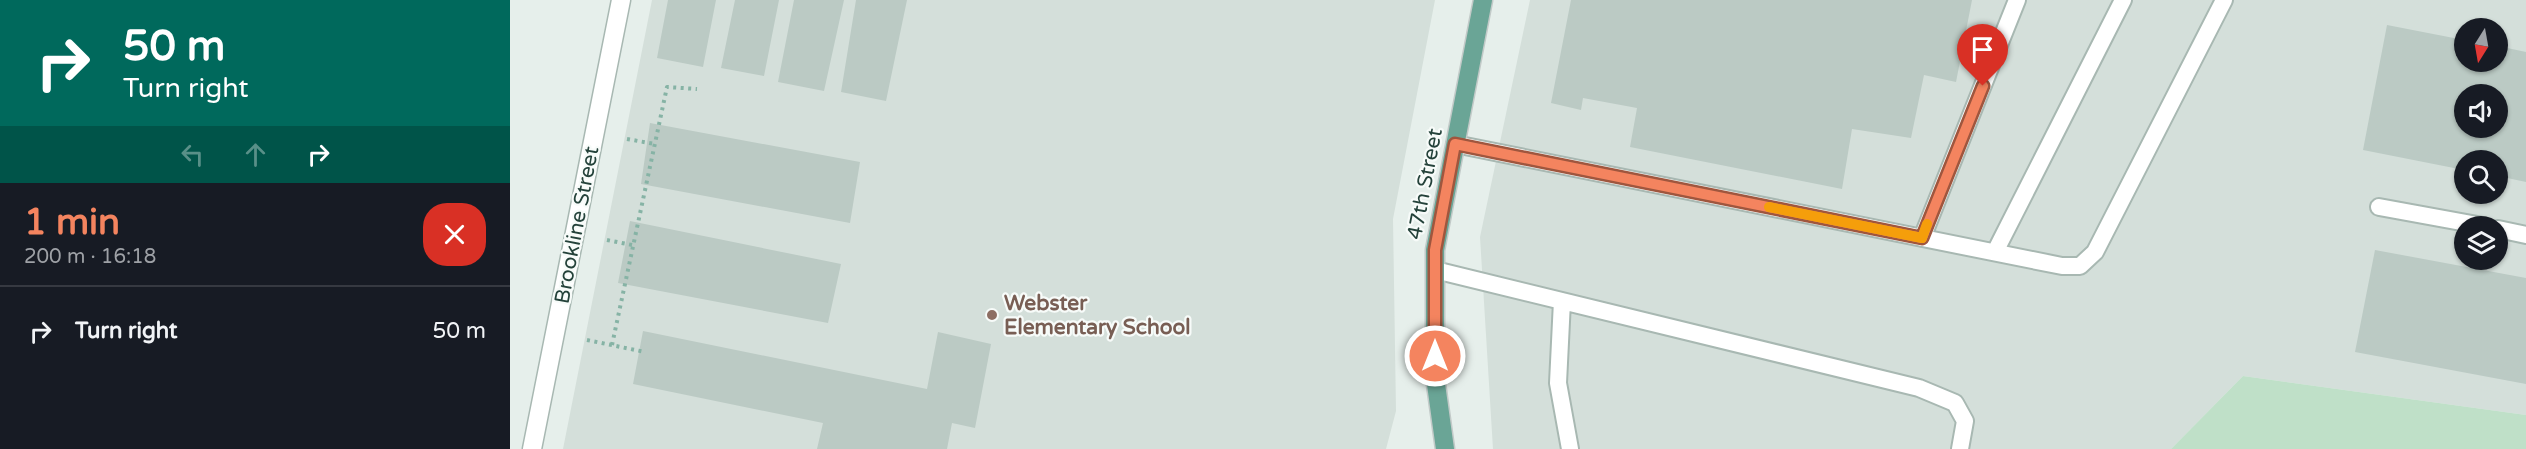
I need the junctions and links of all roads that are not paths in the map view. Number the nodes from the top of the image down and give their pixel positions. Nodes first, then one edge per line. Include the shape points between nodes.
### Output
1 (621, 0) edge
2 (1483, 0) edge
3 (2017, 0) edge
4 (2123, 0) edge
5 (2224, 0) edge
6 (1455, 144) junction
7 (2379, 207) dead end
8 (2454, 221) edge
9 (2508, 231) edge
10 (2526, 235) edge
11 (1922, 238) junction
12 (1995, 252) junction
13 (1435, 270) junction
14 (1562, 300) junction
15 (532, 449) edge
16 (1445, 449) edge
17 (1570, 449) edge
18 (1960, 449) edge

1 - 15 street, Brookline Street
2 - 6 main road, 47th Street
3 - 11 lane
4 - 12 lane
5 - 12 lane via 2095,252 2080,266
6 - 11 lane
6 - 13 main road, 47th Street via 1435,250
7 - 8 lane
9 - 10 lane
11 - 12 lane
13 - 14 lane
13 - 16 main road, 47th Street via 1435,377
14 - 17 lane via 1558,383
14 - 18 lane via 1919,388 1955,403 1965,421

